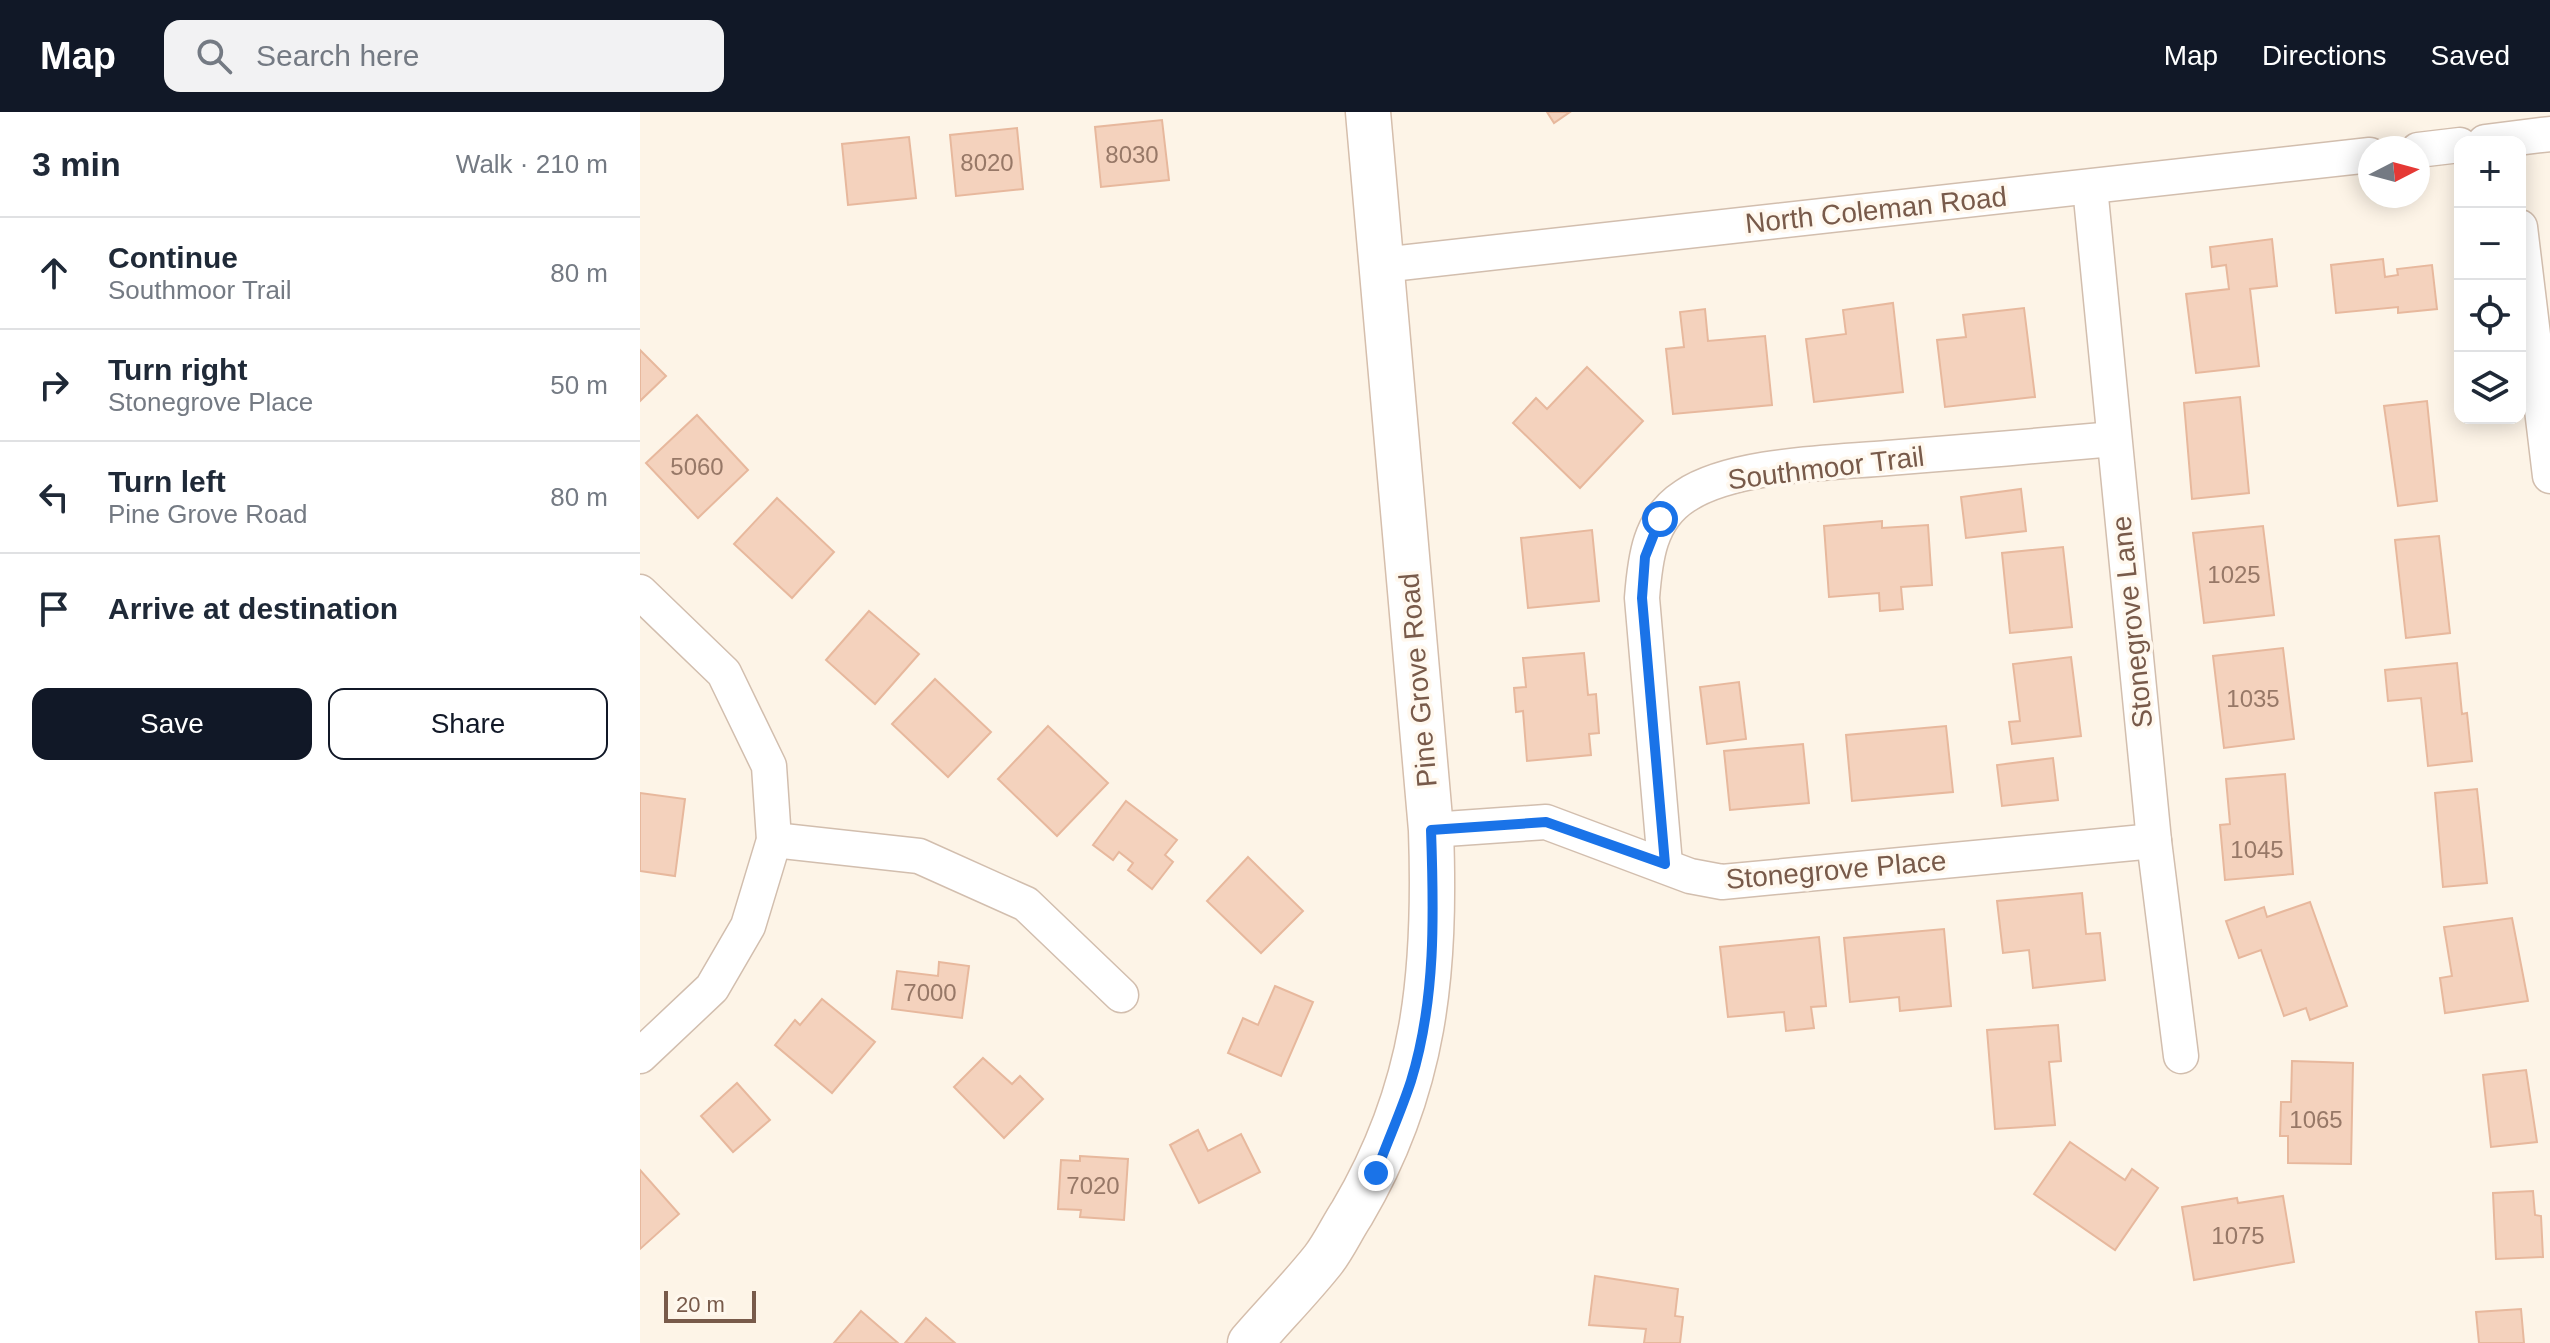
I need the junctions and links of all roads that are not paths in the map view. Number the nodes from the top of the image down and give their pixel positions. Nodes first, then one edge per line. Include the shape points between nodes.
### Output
1 (1368, 112) edge
2 (2550, 134) edge
3 (2526, 137) edge
4 (2454, 146) edge
5 (2430, 149) edge
6 (2358, 156) edge
7 (2090, 187) junction
8 (1382, 265) junction
9 (2526, 277) edge
10 (2114, 439) junction
11 (2550, 476) edge
12 (640, 592) edge
13 (1431, 830) junction
14 (774, 840) junction
15 (2154, 841) junction
16 (1665, 864) junction
17 (1121, 995) dead end
18 (640, 1056) edge
19 (2181, 1056) dead end
20 (1250, 1343) edge

1 - 8 main road, Pine Grove Road
2 - 3 street
4 - 5 street
6 - 7 street, North Coleman Road
7 - 8 street, North Coleman Road
7 - 10 street, Stonegrove Lane
8 - 13 main road, Pine Grove Road
9 - 11 street
10 - 15 street, Stonegrove Lane
10 - 16 street, Southmoor Trail via 1794,466 1718,480 1685,496 1660,519 1645,557 1642,598
12 - 14 street via 724,673 769,766
13 - 16 street, Stonegrove Place via 1546,822
13 - 20 main road, Pine Grove Road via 1434,912 1428,1002 1411,1080 1376,1173 1325,1258
14 - 17 street via 919,856 946,868 1026,904
14 - 18 street via 748,926 712,988
15 - 16 street, Stonegrove Place via 1722,882
15 - 19 street, Stonegrove Lane

